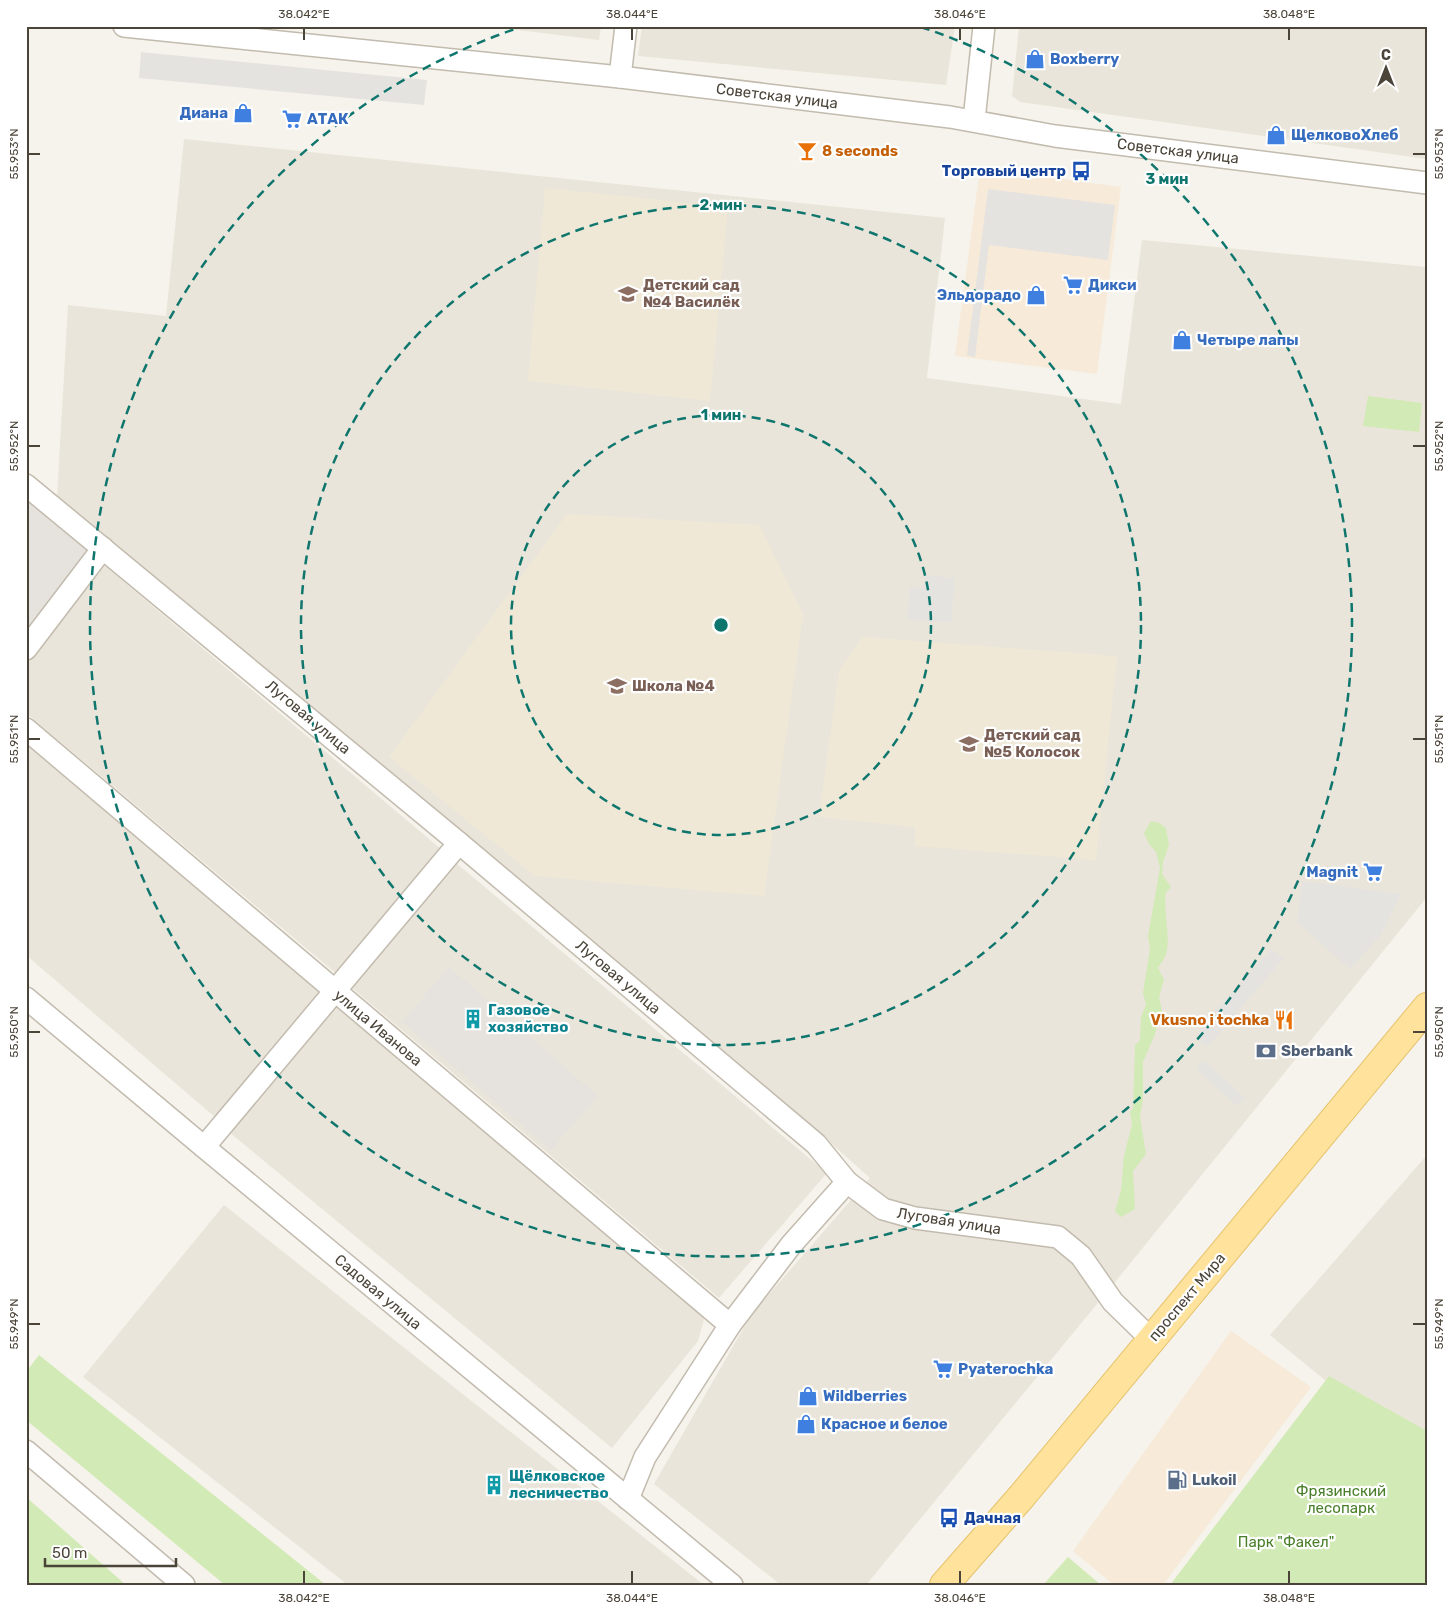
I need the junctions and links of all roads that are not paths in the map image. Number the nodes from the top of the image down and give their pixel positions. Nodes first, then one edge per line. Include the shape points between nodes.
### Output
1 (124, 26) edge
2 (626, 26) edge
3 (984, 26) edge
4 (620, 77) junction
5 (974, 120) junction
6 (1427, 183) edge
7 (26, 485) edge
8 (104, 548) junction
9 (26, 649) edge
10 (26, 729) edge
11 (459, 843) junction
12 (335, 992) junction
13 (26, 998) edge
14 (1427, 1007) edge
15 (204, 1147) junction
16 (847, 1182) junction
17 (730, 1325) junction
18 (1152, 1340) junction
19 (26, 1451) edge
20 (628, 1499) junction
21 (184, 1585) edge
22 (732, 1585) edge
23 (944, 1585) edge

1 - 4 street, Советская улица
2 - 4 street
3 - 5 street
4 - 5 street, Советская улица
5 - 6 street, Советская улица via 1055,136
7 - 8 street, Луговая улица
8 - 9 street
8 - 11 street, Луговая улица
10 - 12 street, улица Иванова
11 - 12 street
11 - 16 street, Луговая улица via 816,1144
12 - 15 street
12 - 17 street, улица Иванова
13 - 15 street, Садовая улица
14 - 18 main road, проспект Мира
15 - 20 street, Садовая улица
16 - 17 street via 791,1245
16 - 18 street, Луговая улица via 883,1209 915,1218 1058,1237 1081,1256 1113,1302
17 - 20 street via 645,1456
18 - 23 main road, проспект Мира
19 - 21 street
20 - 22 street, Садовая улица

